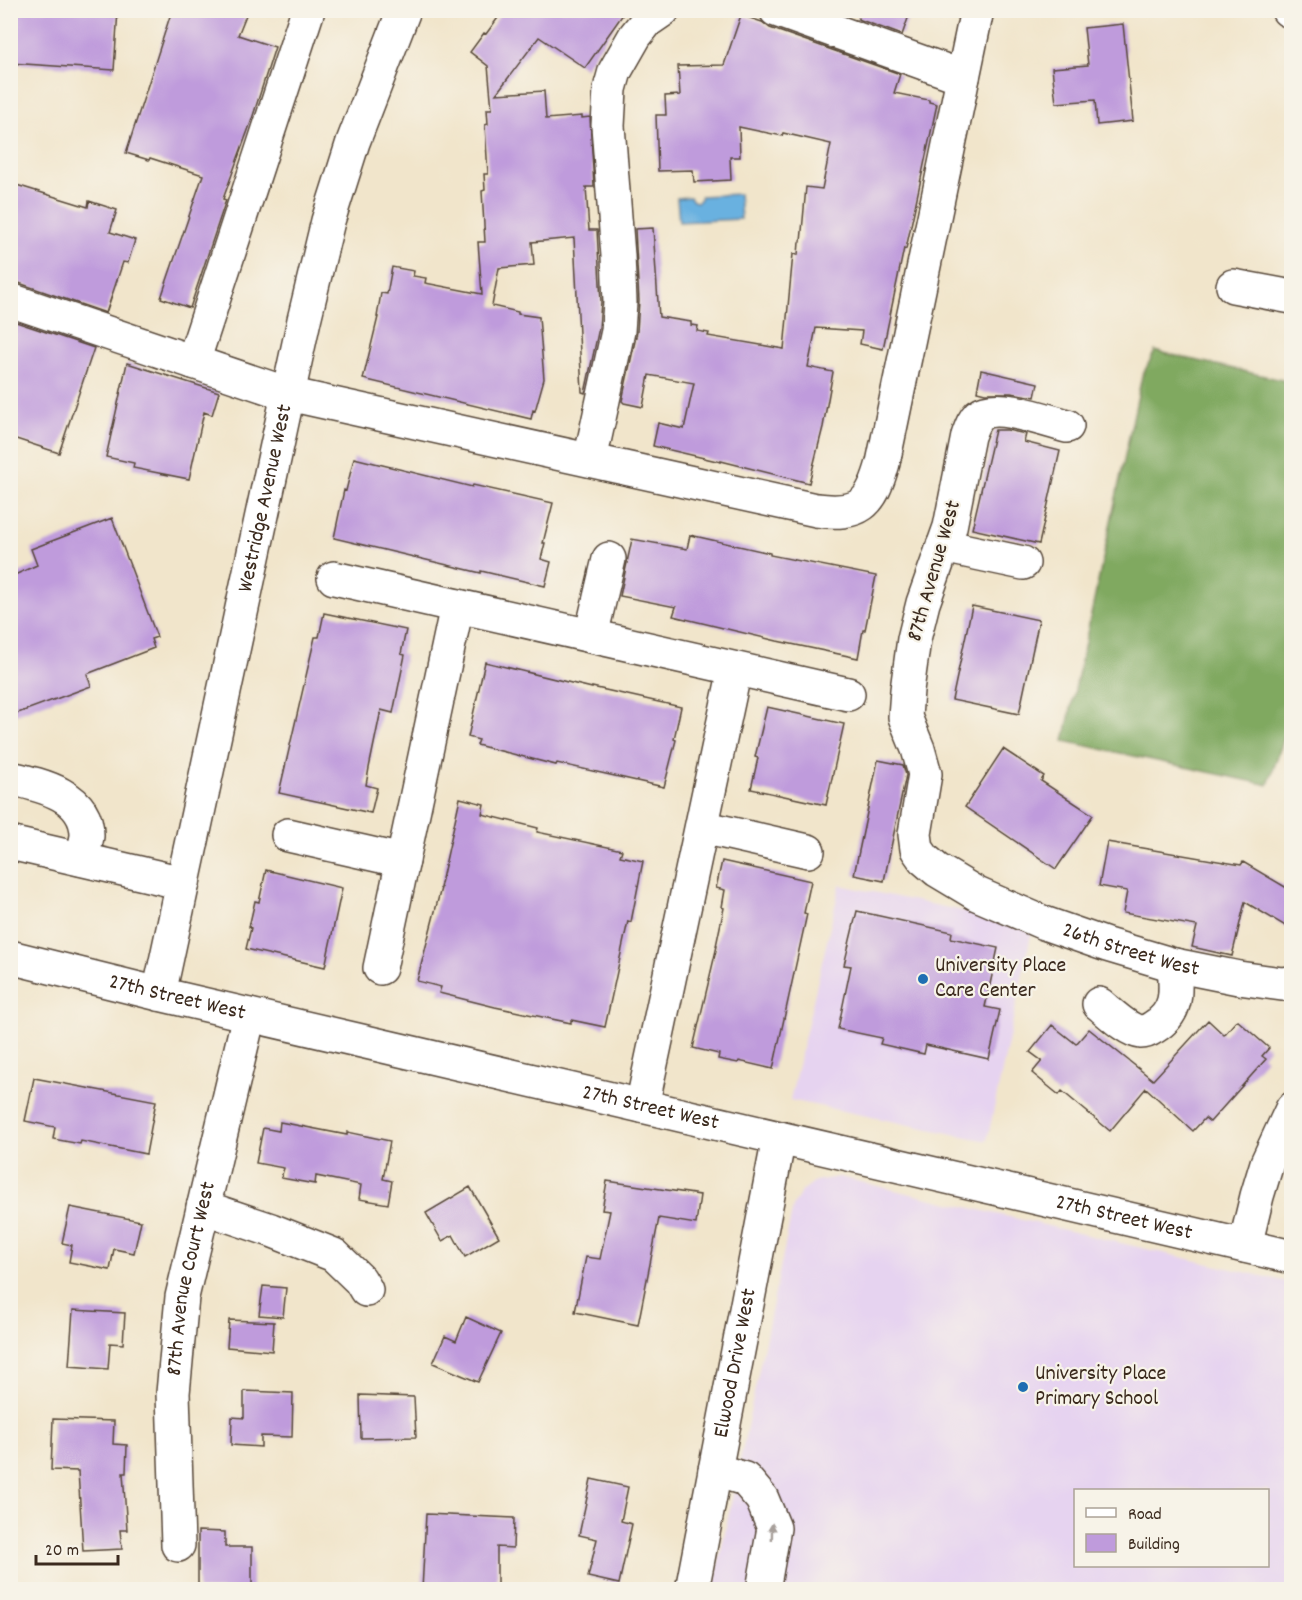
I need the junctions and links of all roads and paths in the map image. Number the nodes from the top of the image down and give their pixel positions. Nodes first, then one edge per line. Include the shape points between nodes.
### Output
1 (404, 10) edge
2 (663, 10) edge
3 (776, 10) edge
4 (977, 10) edge
5 (304, 12) edge
6 (963, 77) junction
7 (1233, 286) dead end
8 (1292, 297) edge
9 (10, 300) edge
10 (193, 362) junction
11 (288, 394) junction
12 (1067, 426) dead end
13 (590, 460) junction
14 (943, 546) junction
15 (609, 560) dead end
16 (1023, 563) dead end
17 (334, 578) dead end
18 (457, 606) junction
19 (591, 636) junction
20 (735, 669) junction
21 (848, 694) dead end
22 (10, 778) edge
23 (702, 827) junction
24 (288, 835) dead end
25 (10, 843) edge
26 (808, 851) dead end
27 (81, 859) junction
28 (403, 861) junction
29 (183, 883) junction
30 (976, 894) joint
31 (10, 957) edge
32 (1174, 965) junction
33 (380, 968) dead end
34 (1292, 983) edge
35 (159, 994) junction
36 (1099, 1004) dead end
37 (249, 1015) junction
38 (642, 1106) junction
39 (1292, 1109) edge
40 (779, 1138) junction
41 (203, 1207) junction
42 (1245, 1246) junction
43 (1292, 1257) edge
44 (366, 1290) dead end
45 (715, 1470) junction
46 (178, 1545) dead end
47 (692, 1590) edge
48 (763, 1590) edge

1 - 11 street, Westridge Avenue West via 353,142 328,221
2 - 13 street via 635,36 610,88 608,126 620,302 618,331
3 - 6 street
4 - 6 street
5 - 10 street
6 - 13 street via 883,463 876,487 866,501 851,510 816,510
7 - 8 street
9 - 10 street
10 - 11 street
11 - 13 street
11 - 29 street, Westridge Avenue West
12 - 14 street, 87th Avenue West via 1008,411 981,414 968,436
14 - 16 street
14 - 30 street, 87th Avenue West via 922,603 907,690 905,717 925,774 915,834 917,849 924,860
15 - 19 street
17 - 18 street
18 - 19 street
18 - 28 street
19 - 20 street
20 - 21 street
20 - 23 street
22 - 27 street via 54,791 76,805 87,837
23 - 26 street
23 - 38 street
24 - 28 street
25 - 27 street
27 - 29 street
28 - 33 street
29 - 35 street, Westridge Avenue West
30 - 32 street, 26th Street West via 1044,923
31 - 35 street, 27th Street West
32 - 34 street, 26th Street West via 1239,978
32 - 36 street via 1173,1004 1162,1022 1149,1030 1131,1029
35 - 37 street, 27th Street West
37 - 38 street, 27th Street West
37 - 41 street, 87th Avenue Court West
38 - 40 street, 27th Street West
39 - 42 street via 1267,1163
40 - 42 street, 27th Street West
40 - 45 street, Elwood Drive West
41 - 44 street via 334,1255
41 - 46 street, 87th Avenue Court West via 182,1296 173,1393
42 - 43 street, 27th Street West
45 - 47 street, Elwood Drive West
48 -> 45 street via 774,1527 762,1499 745,1479

